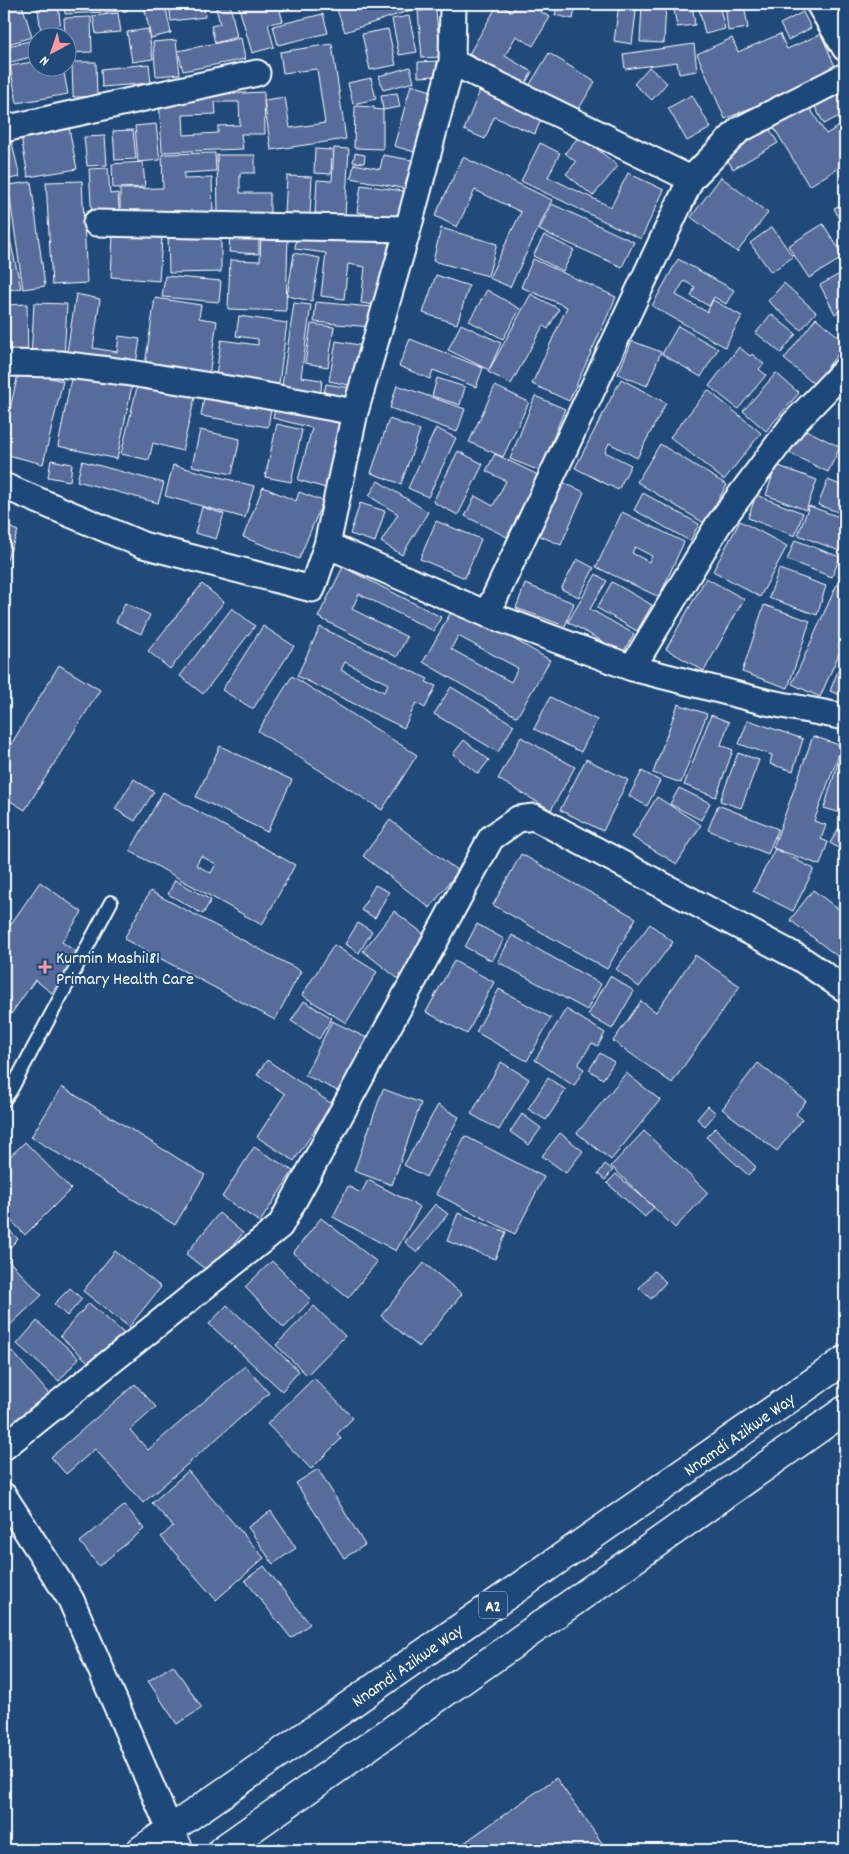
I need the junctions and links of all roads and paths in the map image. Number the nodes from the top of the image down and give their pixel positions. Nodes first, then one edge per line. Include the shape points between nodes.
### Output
1 (453, 4) edge
2 (819, 4) edge
3 (845, 48) edge
4 (452, 62) junction
5 (257, 73) dead end
6 (845, 76) edge
7 (4, 129) edge
8 (691, 179) junction
9 (96, 224) dead end
10 (408, 229) junction
11 (4, 363) edge
12 (845, 370) edge
13 (354, 412) junction
14 (4, 486) edge
15 (327, 545) junction
16 (487, 614) junction
17 (632, 668) junction
18 (845, 717) edge
19 (111, 902) dead end
20 (845, 989) edge
21 (4, 1100) edge
22 (845, 1360) edge
23 (845, 1410) edge
24 (4, 1447) edge
25 (4, 1496) edge
26 (175, 1840) edge
27 (141, 1850) edge
28 (222, 1850) edge

1 - 4 street
2 - 3 street
4 - 8 street
4 - 10 street
5 - 7 street
6 - 8 street via 739,130
8 - 16 street
9 - 10 street
10 - 13 street
11 - 13 street via 60,364 124,372
12 - 17 street via 794,423 718,525
13 - 15 street
14 - 15 street via 144,545 312,589
15 - 16 street
16 - 17 street
17 - 18 street via 766,702
19 - 21 lane
20 - 24 street via 801,959 534,817 518,819 491,838 280,1226
22 - 26 highway, Nnamdi Azikwe Way / A2
23 - 28 highway, A2
25 - 26 street via 71,1600
26 - 27 highway, Nnamdi Azikwe Way / A2

